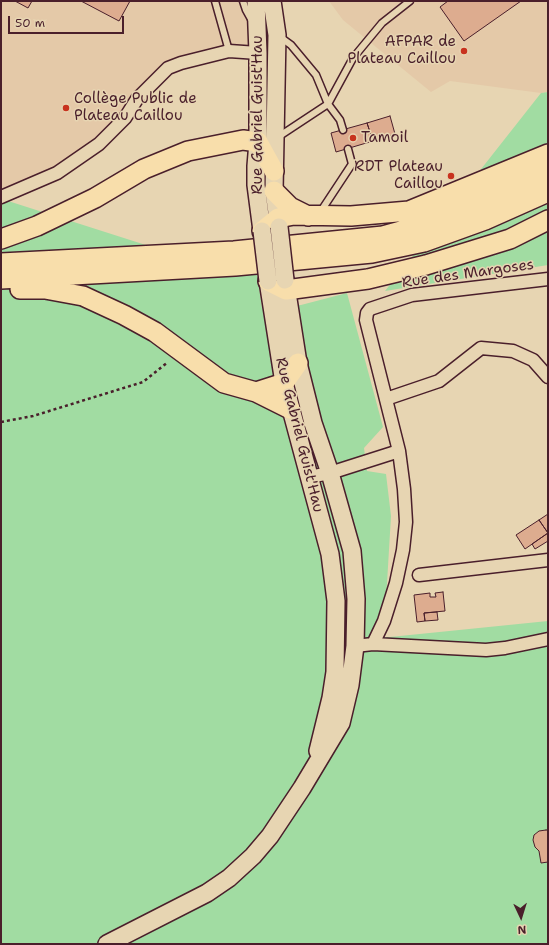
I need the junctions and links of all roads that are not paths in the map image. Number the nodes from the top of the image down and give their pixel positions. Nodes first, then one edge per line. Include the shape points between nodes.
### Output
1 (215, 1) edge
2 (243, 1) edge
3 (256, 1) edge
4 (272, 1) edge
5 (410, 1) edge
6 (257, 29) junction
7 (277, 35) junction
8 (229, 50) junction
9 (258, 53) junction
10 (328, 104) junction
11 (343, 130) dead end
12 (266, 140) junction
13 (348, 149) dead end
14 (548, 154) edge
15 (274, 171) joint
16 (548, 173) edge
17 (274, 191) junction
18 (548, 192) edge
19 (1, 197) edge
20 (313, 216) junction
21 (548, 220) edge
22 (273, 225) junction
23 (1, 239) edge
24 (1, 264) edge
25 (1, 279) edge
26 (548, 279) edge
27 (280, 284) junction
28 (1, 288) edge
29 (298, 363) junction
30 (548, 377) edge
31 (284, 382) junction
32 (256, 392) junction
33 (386, 399) junction
34 (290, 409) junction
35 (399, 451) junction
36 (330, 473) junction
37 (310, 477) junction
38 (548, 560) edge
39 (419, 575) dead end
40 (548, 639) edge
41 (374, 644) junction
42 (355, 646) junction
43 (314, 770) junction
44 (107, 944) edge

1 - 8 lane
2 - 6 lane
3 - 6 main road, Rue Gabriel Guist'Hau
4 - 7 main road, Rue Gabriel Guist'Hau
5 - 10 lane via 382,23 354,58
6 - 7 street
6 - 9 main road, Rue Gabriel Guist'Hau
7 - 10 lane via 291,45 316,74
7 - 12 main road, Rue Gabriel Guist'Hau
8 - 9 street
8 - 19 street via 168,68 137,99 125,118 99,144 57,173
9 - 12 main road, Rue Gabriel Guist'Hau
10 - 11 lane via 340,120
10 - 12 lane
12 - 15 main road
12 - 22 main road, Rue Gabriel Guist'Hau via 256,179
12 - 23 main road via 243,140 188,151 144,169 96,198 37,226
13 - 20 lane via 352,164
14 - 20 main road via 409,211 366,216
15 - 17 main road, Rue Gabriel Guist'Hau
16 - 24 main road via 423,225 383,236 234,251
17 - 20 main road via 290,207
17 - 22 main road, Rue Gabriel Guist'Hau
18 - 25 main road via 485,220 424,242 372,254 235,266
20 - 22 main road via 294,215
21 - 27 main road via 510,239 426,265 368,279
22 - 27 main road, Rue Gabriel Guist'Hau, bridge
26 - 33 street, Rue des Margoses via 412,295 370,309 366,320
27 - 29 main road, Rue Gabriel Guist'Hau
27 - 31 main road, Rue Gabriel Guist'Hau
28 - 32 main road via 45,289 83,296 149,329 224,383
29 - 31 main road
29 - 36 main road, Rue Gabriel Guist'Hau via 313,423
30 - 33 street via 533,360 513,351 481,348 439,381
31 - 32 main road
31 - 34 main road, Rue Gabriel Guist'Hau
32 - 34 main road
33 - 35 street, Rue des Margoses
34 - 37 main road, Rue Gabriel Guist'Hau
35 - 36 street
35 - 41 street, Rue des Margoses via 406,522 403,550 396,583
36 - 37 street
36 - 42 main road, Rue Gabriel Guist'Hau via 352,551 356,599
37 - 43 main road, Rue Gabriel Guist'Hau via 330,554 336,601 335,672
38 - 39 street
40 - 41 street via 486,650
41 - 42 street
42 - 43 main road, Rue Gabriel Guist'Hau via 350,685 341,722
43 - 44 main road, Rue Gabriel Guist'Hau via 270,836 229,878 207,893

